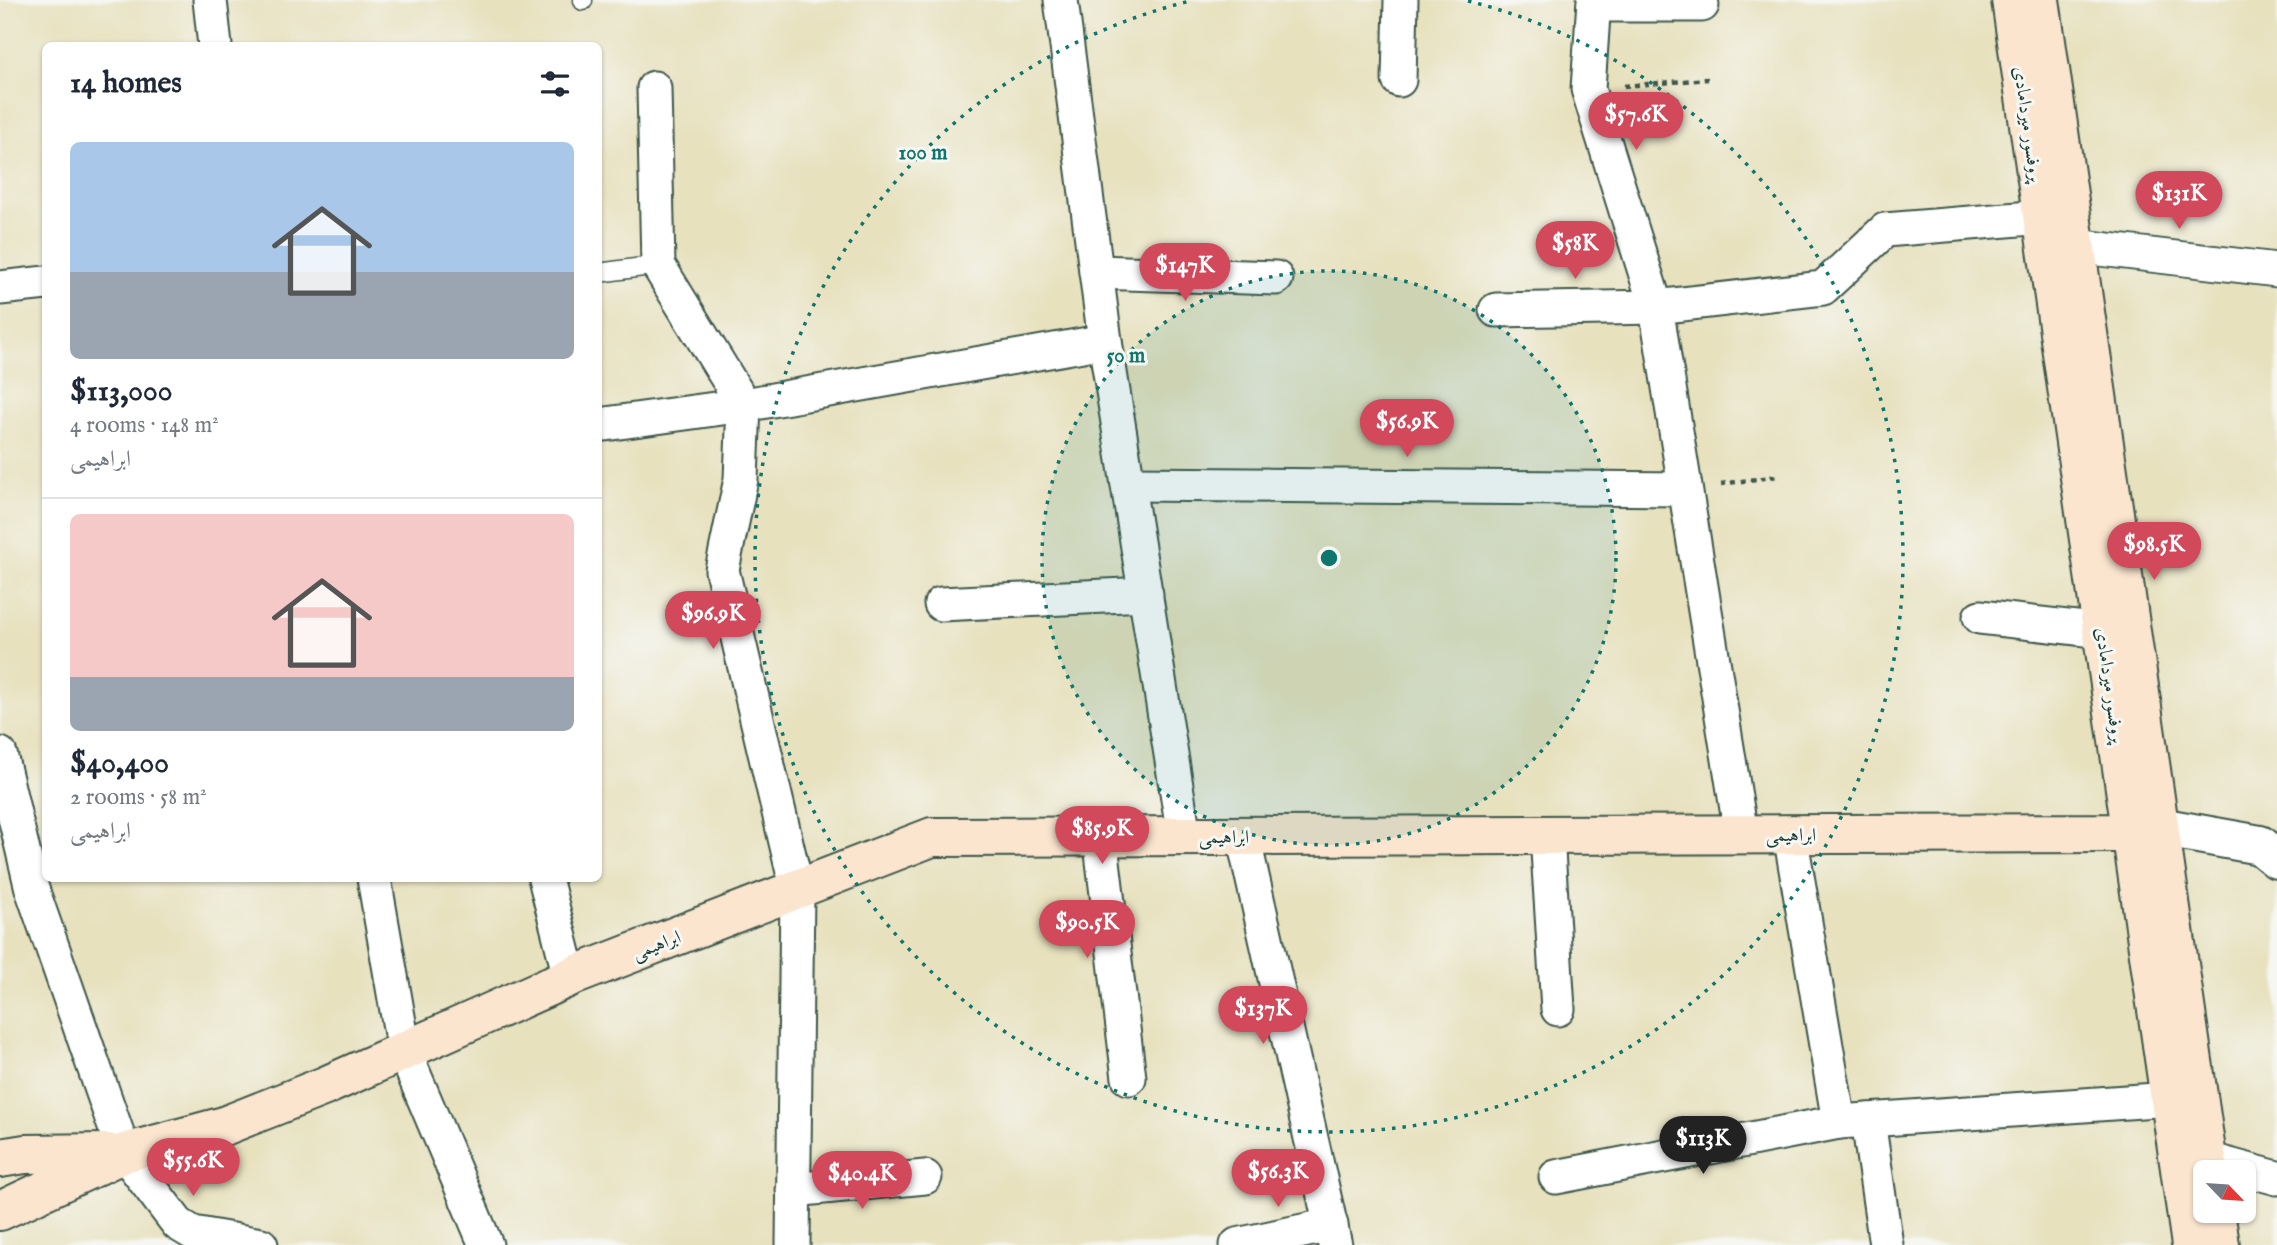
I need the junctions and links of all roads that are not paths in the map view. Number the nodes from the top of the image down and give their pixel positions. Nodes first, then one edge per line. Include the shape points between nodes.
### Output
1 (210, 0) edge
2 (1061, 0) edge
3 (1401, 0) edge
4 (2011, 0) edge
5 (2040, 0) edge
6 (1594, 2) edge
7 (1702, 5) dead end
8 (215, 42) edge
9 (1399, 80) dead end
10 (654, 88) dead end
11 (2043, 217) junction
12 (2075, 246) junction
13 (658, 265) junction
14 (2277, 270) edge
15 (602, 272) edge
16 (1096, 272) junction
17 (1276, 278) dead end
18 (42, 283) edge
19 (0, 288) edge
20 (1656, 307) junction
21 (1496, 310) dead end
22 (1105, 341) junction
23 (744, 405) junction
24 (602, 424) edge
25 (1128, 484) junction
26 (1685, 489) junction
27 (1146, 594) junction
28 (941, 604) dead end
29 (1980, 617) dead end
30 (2103, 631) junction
31 (0, 754) edge
32 (2146, 830) junction
33 (1741, 834) junction
34 (1790, 834) junction
35 (1547, 835) junction
36 (1100, 836) junction
37 (1184, 836) junction
38 (1243, 836) junction
39 (2277, 859) edge
40 (375, 882) edge
41 (546, 882) edge
42 (797, 889) junction
43 (570, 977) junction
44 (1558, 1009) dead end
45 (404, 1051) junction
46 (1129, 1078) dead end
47 (2170, 1099) junction
48 (1853, 1121) junction
49 (124, 1153) junction
50 (0, 1158) edge
51 (2207, 1160) edge
52 (2256, 1174) edge
53 (925, 1177) dead end
54 (1556, 1177) dead end
55 (2277, 1178) edge
56 (793, 1190) junction
57 (0, 1211) edge
58 (2217, 1223) edge
59 (1333, 1235) edge
60 (261, 1245) edge
61 (486, 1245) edge
62 (793, 1245) edge
63 (1237, 1245) edge
64 (1886, 1245) edge
65 (2191, 1245) edge
66 (2220, 1245) edge

1 - 8 street
2 - 16 street
3 - 9 street
4 - 11 main road, پروفسور میردامادی
5 - 12 main road, پروفسور میردامادی
6 - 7 street
6 - 20 street via 1588,89
10 - 13 street
11 - 20 street via 1885,230 1823,288
11 - 30 main road, پروفسور میردامادی
12 - 14 street
12 - 32 main road, پروفسور میردامادی
13 - 15 lane
13 - 23 street
16 - 17 street
16 - 22 street
18 - 19 street
20 - 21 street
20 - 26 street
22 - 23 street
22 - 25 street
23 - 24 street
23 - 42 street via 741,480 722,570
25 - 26 street
25 - 27 street
26 - 33 street
27 - 28 street
27 - 37 street
29 - 30 street
30 - 32 main road, پروفسور میردامادی
31 - 49 street via 32,889
32 - 34 main road, ابراهیمی
32 - 39 street via 2260,845
32 - 47 main road, پروفسور میردامادی
32 - 51 main road, پروفسور میردامادی
33 - 34 main road, ابراهیمی
33 - 35 main road, ابراهیمی
34 - 48 street
35 - 38 main road, ابراهیمی
35 - 44 street
36 - 37 main road, ابراهیمی
36 - 42 main road, ابراهیمی via 932,837
36 - 46 street
37 - 38 main road, ابراهیمی
38 - 59 street
40 - 45 street
41 - 43 street
42 - 43 main road, ابراهیمی
42 - 56 street
43 - 45 main road, ابراهیمی
45 - 49 main road, ابراهیمی via 225,1126
45 - 61 street
47 - 48 street
47 - 65 main road, پروفسور میردامادی
48 - 54 street
48 - 64 street
49 - 50 main road
49 - 57 main road
49 - 60 street via 185,1229
52 - 55 street
53 - 56 street
56 - 62 street
58 - 66 main road
59 - 63 street

